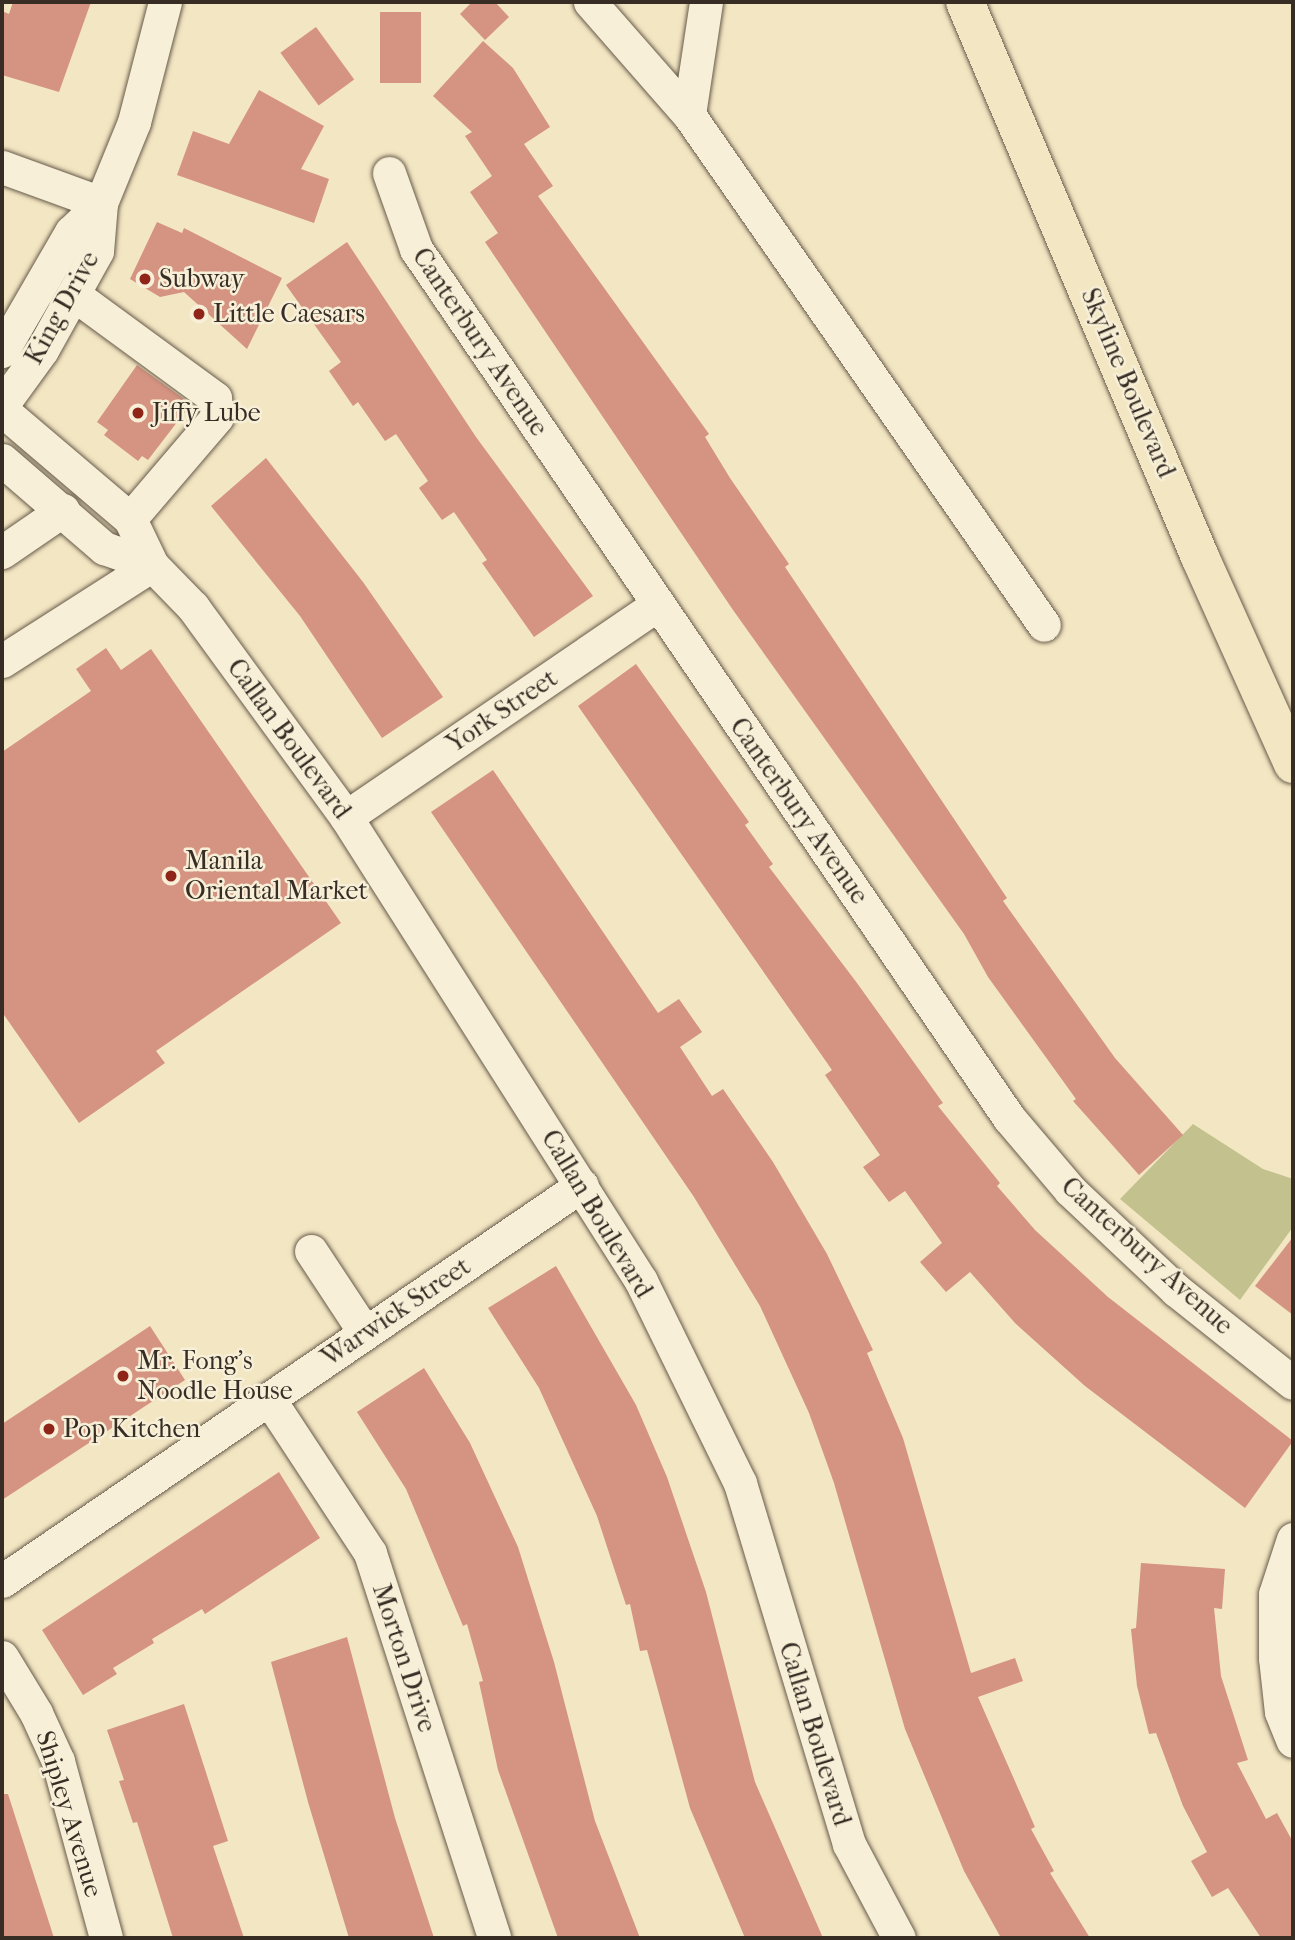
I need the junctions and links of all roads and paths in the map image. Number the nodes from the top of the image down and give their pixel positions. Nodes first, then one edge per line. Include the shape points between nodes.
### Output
1 (165, 2) edge
2 (590, 2) edge
3 (706, 2) edge
4 (965, 2) edge
5 (689, 115) junction
6 (2, 167) edge
7 (389, 173) dead end
8 (101, 203) junction
9 (73, 295) junction
10 (2, 351) edge
11 (2, 407) edge
12 (2, 460) edge
13 (63, 510) junction
14 (130, 519) junction
15 (2, 552) edge
16 (152, 565) junction
17 (657, 605) junction
18 (1044, 625) dead end
19 (2, 661) edge
20 (1293, 764) edge
21 (346, 817) junction
22 (582, 1185) junction
23 (311, 1251) dead end
24 (365, 1333) junction
25 (1293, 1382) edge
26 (269, 1399) junction
27 (1293, 1539) edge
28 (2, 1581) edge
29 (2, 1657) edge
30 (1293, 1741) edge
31 (106, 1938) edge
32 (494, 1938) edge
33 (899, 1938) edge

1 - 8 street, King Drive via 134,122
2 - 5 street
3 - 5 street
4 - 20 main road, Skyline Boulevard
5 - 18 street
6 - 8 street
7 - 17 street, Canterbury Avenue via 416,249
8 - 9 street, King Drive via 97,251
8 - 10 street, King Drive via 72,232
9 - 11 street, King Drive
9 - 14 street via 215,398 218,417
11 - 14 street, Callan Boulevard
12 - 13 street, Callan Boulevard
13 - 15 street
13 - 16 street, Callan Boulevard via 104,548
14 - 16 street, Callan Boulevard
16 - 19 street
16 - 21 street, Callan Boulevard via 193,607
17 - 21 street, York Street
17 - 25 street, Canterbury Avenue via 1009,1118 1070,1190 1166,1281
21 - 22 street, Callan Boulevard
22 - 24 street, Warwick Street
22 - 33 street, Callan Boulevard via 641,1281 740,1483 849,1844
23 - 24 street
24 - 26 street, Warwick Street
26 - 28 street, Warwick Street
26 - 32 street, Morton Drive via 370,1553
27 - 30 street via 1275,1594 1275,1658 1281,1712
29 - 31 street, Shipley Avenue via 58,1760

